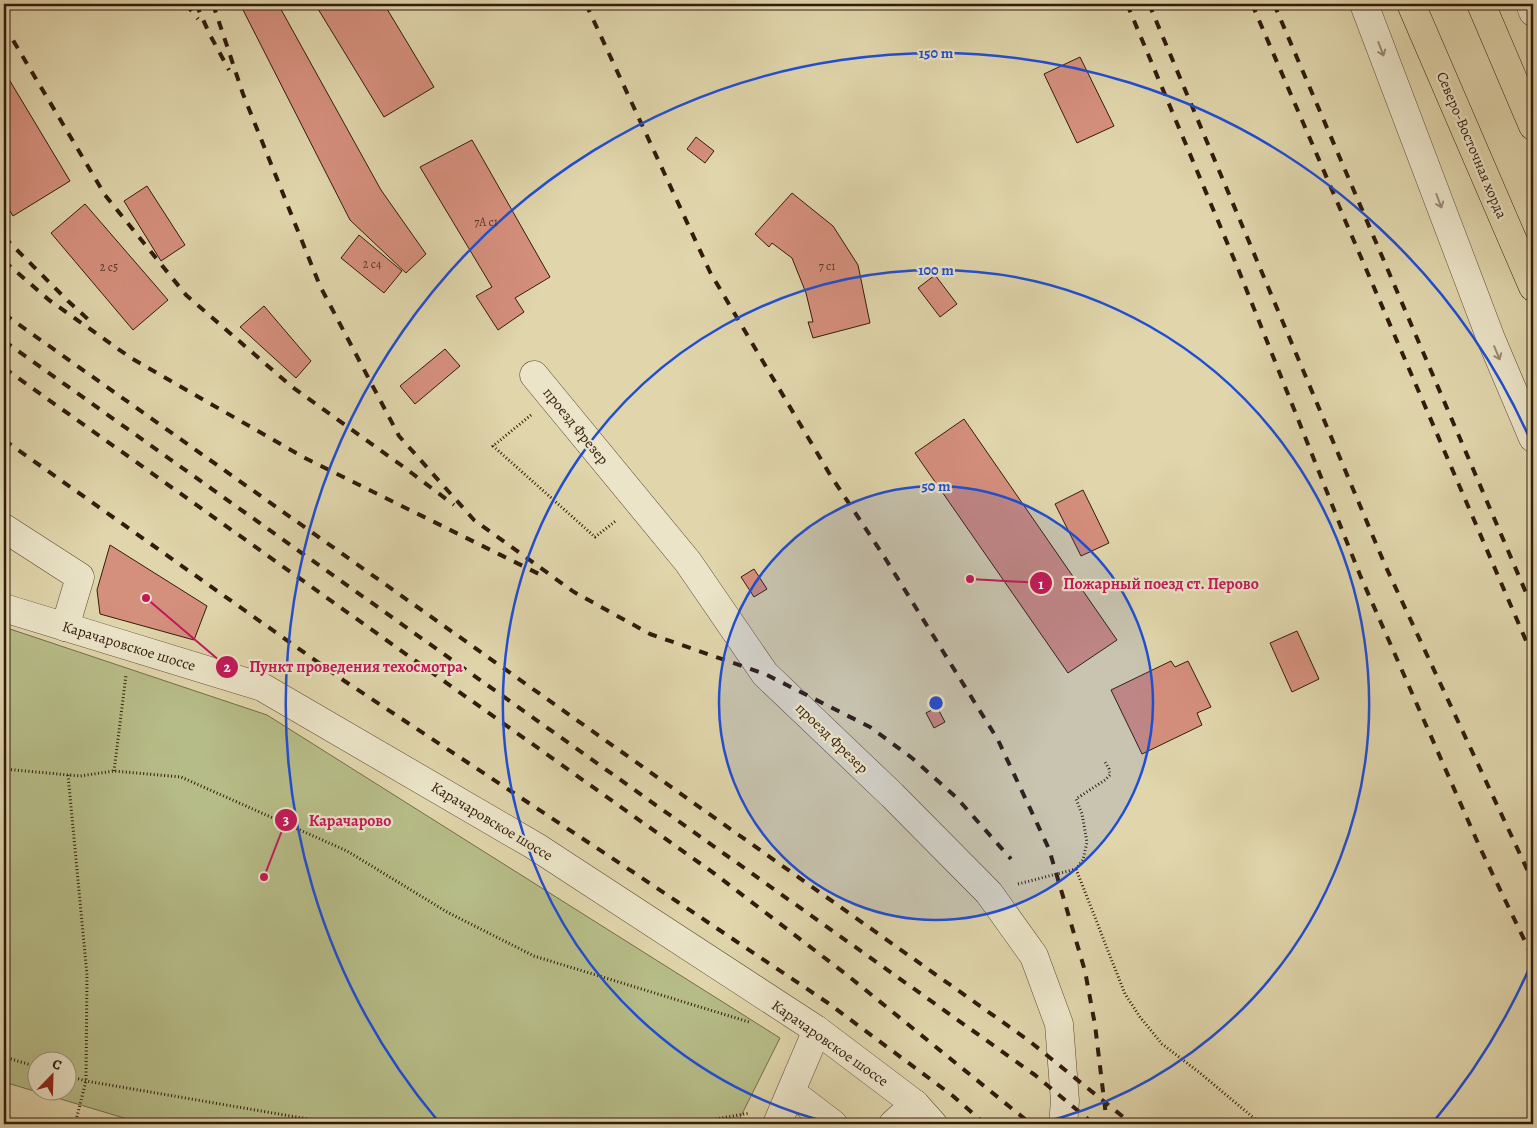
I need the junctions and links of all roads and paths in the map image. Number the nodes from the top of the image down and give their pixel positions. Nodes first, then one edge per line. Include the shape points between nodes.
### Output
1 (1364, 4) edge
2 (1411, 4) edge
3 (1424, 4) edge
4 (1476, 4) edge
5 (1481, 4) edge
6 (1530, 4) edge
7 (1533, 12) edge
8 (1533, 126) edge
9 (1533, 139) edge
10 (1533, 261) edge
11 (1533, 287) edge
12 (534, 375) dead end
13 (552, 397) junction
14 (1533, 438) edge
15 (640, 503) junction
16 (4, 528) edge
17 (4, 608) edge
18 (65, 627) junction
19 (126, 673) dead end
20 (1104, 760) dead end
21 (4, 769) edge
22 (114, 771) junction
23 (68, 775) junction
24 (1076, 869) junction
25 (989, 893) junction
26 (750, 1022) dead end
27 (817, 1030) junction
28 (4, 1057) edge
29 (28, 1064) edge
30 (78, 1079) edge
31 (86, 1081) junction
32 (791, 1092) junction
33 (915, 1104) junction
34 (779, 1121) edge
35 (75, 1124) edge
36 (337, 1124) edge
37 (688, 1124) edge
38 (833, 1124) edge
39 (893, 1124) edge
40 (933, 1124) edge
41 (1063, 1124) edge
42 (1261, 1124) edge

1 -> 14 street via 1491,339
2 - 11 main road, Северо-Восточная хорда
3 - 10 street
4 - 9 street
5 - 8 main road
6 - 7 street
12 - 13 street, проезд Фрезер
13 - 15 street, проезд Фрезер
13 - 15 path via 493,446 595,537
15 - 25 street, проезд Фрезер via 688,562 765,674
16 - 18 street via 80,578
17 - 18 street, Карачаровское шоссе
18 - 27 street, Карачаровское шоссе via 262,687 535,846
19 - 22 path
20 - 24 path via 1110,775 1076,800 1082,814 1086,842 1083,860
21 - 23 path
22 - 23 path
22 - 26 path via 181,777 347,851 447,912 534,956
23 - 31 path via 87,975
24 - 25 path
24 - 42 path via 1125,994 1140,1017 1162,1044
25 - 41 street, проезд Фрезер via 1034,956 1059,1024 1065,1100
27 - 32 street
27 - 33 street, Карачаровское шоссе
28 - 29 path
30 - 31 path
31 - 35 path
31 - 36 path
32 - 34 street
32 - 38 street
33 - 39 street
33 - 40 street, Карачаровское шоссе
34 - 37 path via 748,1113

